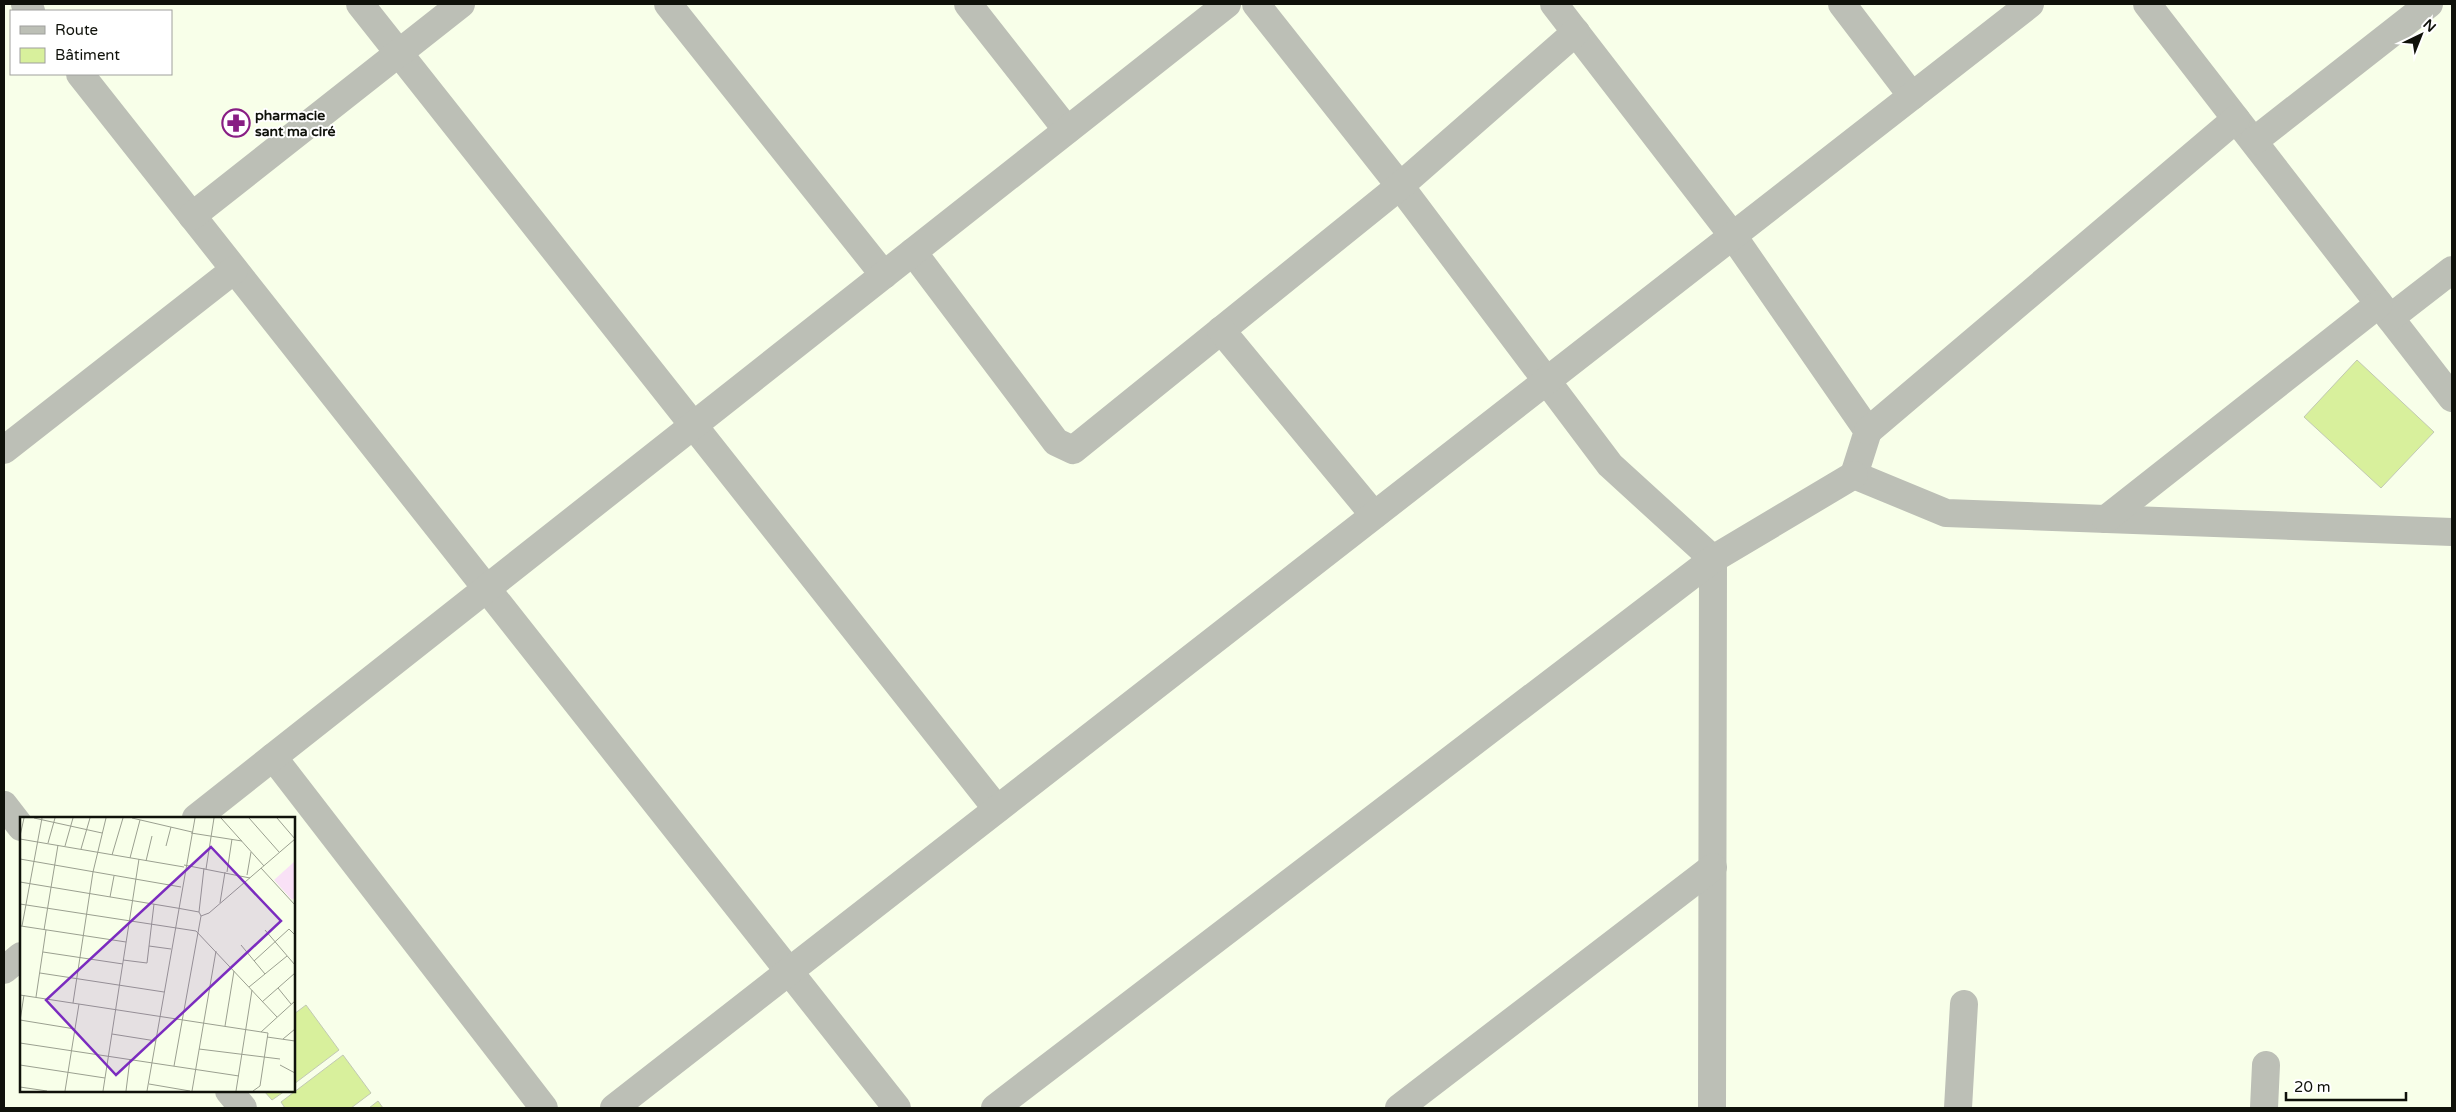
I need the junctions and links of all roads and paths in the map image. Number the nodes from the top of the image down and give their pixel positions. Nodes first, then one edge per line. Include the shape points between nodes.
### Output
1 (360, 4) edge
2 (460, 4) edge
3 (668, 4) edge
4 (968, 4) edge
5 (1227, 4) edge
6 (1256, 4) edge
7 (1554, 4) edge
8 (1842, 4) edge
9 (2030, 4) edge
10 (2147, 4) edge
11 (2429, 4) edge
12 (1576, 32) junction
13 (399, 53) junction
14 (81, 75) edge
15 (1912, 96) junction
16 (2236, 119) junction
17 (1068, 130) junction
18 (2254, 141) junction
19 (1400, 186) junction
20 (192, 216) junction
21 (1733, 236) junction
22 (913, 252) junction
23 (234, 270) junction
24 (2452, 270) edge
25 (884, 275) junction
26 (2384, 311) junction
27 (1222, 330) junction
28 (1547, 380) junction
29 (2452, 398) edge
30 (694, 425) junction
31 (1868, 431) junction
32 (8, 437) edge
33 (1854, 475) junction
34 (1374, 516) junction
35 (2106, 519) junction
36 (2452, 532) edge
37 (1714, 559) junction
38 (487, 589) junction
39 (274, 757) junction
40 (4, 805) edge
41 (997, 810) junction
42 (197, 817) edge
43 (20, 826) edge
44 (1713, 867) junction
45 (20, 957) edge
46 (4, 970) edge
47 (789, 972) junction
48 (1964, 1004) dead end
49 (2266, 1065) dead end
50 (544, 1108) edge
51 (614, 1108) edge
52 (896, 1108) edge
53 (995, 1108) edge
54 (1399, 1108) edge
55 (1712, 1108) edge
56 (1958, 1108) edge
57 (2264, 1108) edge

1 - 13 street
2 - 13 street
3 - 25 street
4 - 17 street
5 - 17 street
6 - 19 street
7 - 12 street
8 - 15 street
9 - 15 street
10 - 16 street
11 - 18 street
12 - 19 street
12 - 21 street
13 - 20 street
13 - 30 street
14 - 20 street
15 - 21 street
16 - 18 street
16 - 31 street
17 - 22 street
18 - 26 street
19 - 27 street
19 - 28 street
20 - 23 street
21 - 28 street
21 - 31 street
22 - 25 street
22 - 27 street via 1056,442 1073,450
23 - 32 street
23 - 38 street
24 - 26 street
25 - 30 street
26 - 29 street
26 - 35 street
27 - 34 street
28 - 34 street
28 - 37 street via 1610,465
30 - 38 street
30 - 41 street
31 - 33 street
33 - 35 street via 1946,513
33 - 37 street
34 - 41 street
35 - 36 street
37 - 44 street
37 - 53 street
38 - 39 street
38 - 47 street
39 - 42 street
39 - 50 street
40 - 43 street
41 - 47 street
44 - 54 street
44 - 55 street
45 - 46 street
47 - 51 street
47 - 52 street
48 - 56 street
49 - 57 street

